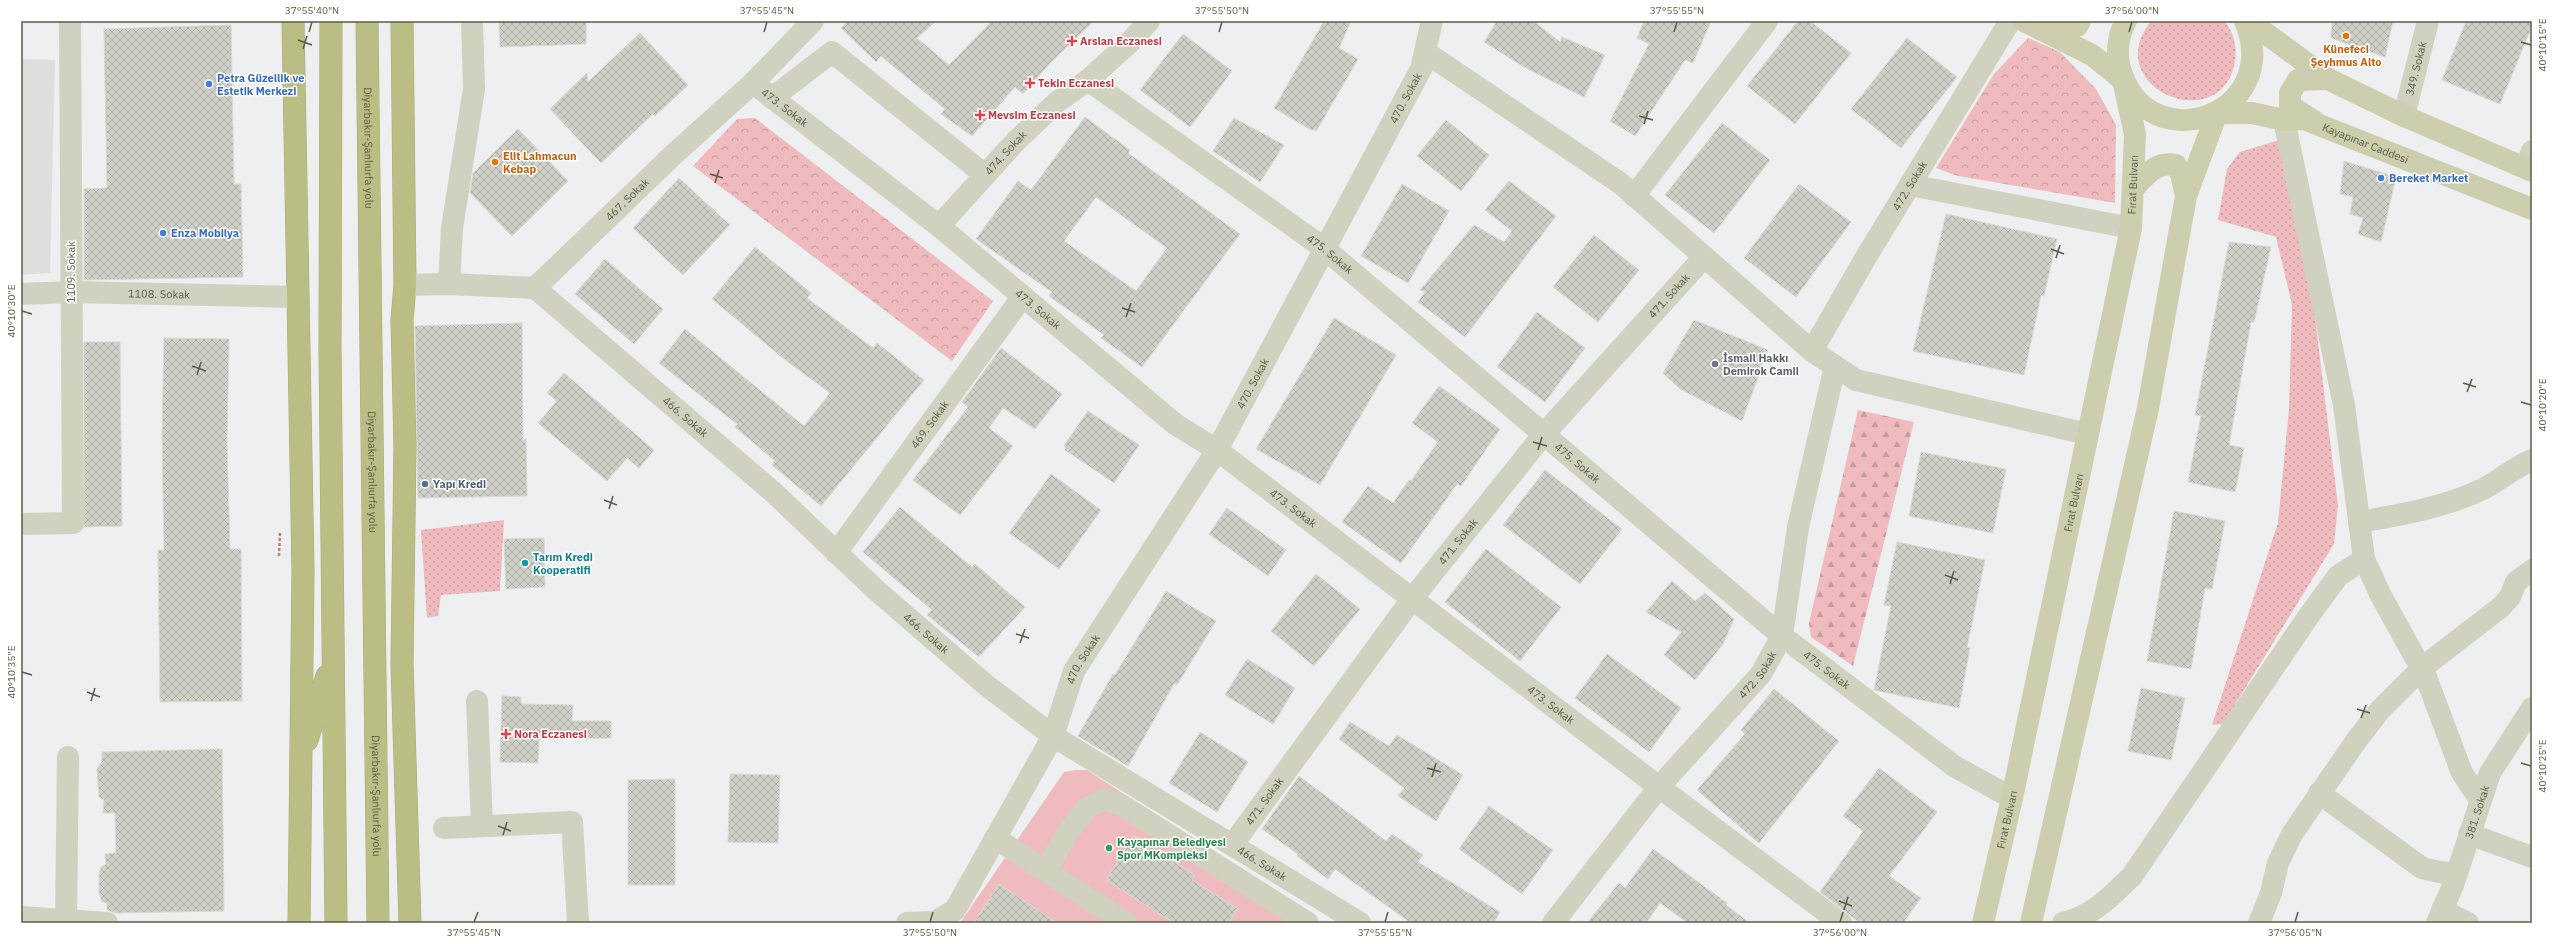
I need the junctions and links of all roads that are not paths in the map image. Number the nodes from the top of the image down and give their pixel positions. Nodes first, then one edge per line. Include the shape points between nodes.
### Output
1 (70, 21) edge
2 (293, 21) edge
3 (331, 21) edge
4 (367, 21) edge
5 (402, 21) edge
6 (472, 21) edge
7 (813, 21) edge
8 (1148, 21) edge
9 (1432, 21) edge
10 (1767, 21) edge
11 (2010, 21) edge
12 (2080, 21) edge
13 (2126, 21) edge
14 (2245, 21) edge
15 (2249, 21) edge
16 (2428, 21) edge
17 (2034, 25) edge
18 (1425, 52) junction
19 (2328, 79) junction
20 (1088, 80) junction
21 (2123, 80) junction
22 (753, 83) junction
23 (772, 98) junction
24 (2217, 113) junction
25 (2404, 116) junction
26 (2284, 120) junction
27 (2319, 125) junction
28 (2530, 163) edge
29 (985, 175) junction
30 (1910, 185) junction
31 (2133, 189) junction
32 (1634, 196) junction
33 (2186, 196) junction
34 (2532, 209) edge
35 (939, 226) junction
36 (2131, 228) junction
37 (1324, 249) junction
38 (1704, 257) junction
39 (449, 284) junction
40 (405, 285) junction
41 (535, 288) junction
42 (71, 292) junction
43 (21, 294) edge
44 (1023, 296) junction
45 (297, 297) junction
46 (1812, 351) junction
47 (1835, 366) junction
48 (2087, 434) junction
49 (1543, 435) junction
50 (1217, 450) junction
51 (2532, 460) edge
52 (2359, 522) junction
53 (21, 524) edge
54 (836, 553) junction
55 (2364, 559) junction
56 (2532, 570) edge
57 (1412, 599) junction
58 (1782, 636) junction
59 (333, 656) junction
60 (402, 664) junction
61 (2422, 668) junction
62 (477, 701) dead end
63 (2532, 708) edge
64 (1052, 736) junction
65 (68, 757) dead end
66 (300, 764) junction
67 (1659, 787) junction
68 (2319, 793) junction
69 (2012, 798) junction
70 (2480, 800) junction
71 (482, 826) junction
72 (444, 828) dead end
73 (2469, 834) junction
74 (995, 838) junction
75 (1233, 844) junction
76 (378, 848) junction
77 (2532, 857) edge
78 (1046, 871) junction
79 (2457, 873) junction
80 (21, 917) edge
81 (2439, 917) edge
82 (66, 920) junction
83 (2262, 921) edge
84 (2071, 922) edge
85 (107, 923) edge
86 (299, 923) edge
87 (336, 923) edge
88 (378, 923) edge
89 (410, 923) edge
90 (578, 923) edge
91 (908, 923) edge
92 (1126, 923) edge
93 (1308, 923) edge
94 (1360, 923) edge
95 (1552, 923) edge
96 (1842, 923) edge
97 (1983, 923) edge
98 (2031, 923) edge
99 (2468, 923) edge

1 - 42 street, 1109. Sokak
2 - 45 highway
3 - 59 highway via 330,356
4 - 76 highway, Diyarbakır-Şanlıurfa yolu
5 - 40 highway
6 - 39 street via 474,89 452,228
7 - 22 street, 467. Sokak
8 - 20 street, 474. Sokak via 1129,43
9 - 18 street, 470. Sokak
10 - 32 street
11 - 30 street, 472. Sokak
12 - 17 main road via 2077,26 2064,30
13 - 21 main road, Fırat Bulvarı via 2119,42 2118,61
14 - 24 main road via 2252,37 2253,59 2247,81 2235,100
15 - 19 main road
16 - 25 street, 349. Sokak
17 - 21 main road via 2092,55
18 - 32 street via 1620,183
18 - 37 street, 470. Sokak via 1421,69
19 - 25 main road
19 - 27 main road via 2298,80 2290,93 2290,106
20 - 29 street, 474. Sokak via 1058,102 1016,140
20 - 37 street, 475. Sokak
21 - 24 main road via 2135,99 2153,113 2174,120 2189,120
21 - 31 main road, Fırat Bulvarı via 2135,134
22 - 23 street, 473. Sokak
22 - 41 street, 467. Sokak via 672,156
23 - 29 street via 832,52
23 - 35 street, 473. Sokak
24 - 26 main road, Kayapınar Caddesi via 2252,113
24 - 33 main road
25 - 28 main road
26 - 27 main road, Kayapınar Caddesi via 2304,119
26 - 52 street via 2344,405
27 - 34 main road, Kayapınar Caddesi
29 - 35 street, 474. Sokak
30 - 36 street
30 - 46 street, 472. Sokak
31 - 33 main road via 2155,167 2165,163 2176,165
31 - 36 main road, Fırat Bulvarı
32 - 38 street
33 - 98 main road via 2148,408
35 - 44 street, 473. Sokak
36 - 48 main road, Fırat Bulvarı
37 - 49 street, 475. Sokak
37 - 50 street, 470. Sokak
38 - 46 street
38 - 49 street, 471. Sokak
39 - 40 street
39 - 41 street
40 - 60 highway via 402,320 405,447
41 - 54 street, 466. Sokak via 772,490
42 - 43 street, 1108. Sokak
42 - 45 street, 1108. Sokak
42 - 53 street, 1109. Sokak via 72,523
44 - 50 street, 473. Sokak via 1175,424
44 - 54 street, 469. Sokak
45 - 66 highway via 303,570
46 - 47 street
47 - 48 street via 1856,380
47 - 58 street, 472. Sokak via 1798,527
48 - 69 main road, Fırat Bulvarı
49 - 57 street, 471. Sokak
49 - 58 street, 475. Sokak
50 - 57 street, 473. Sokak
50 - 64 street, 470. Sokak via 1074,671
51 - 52 street via 2485,488 2456,499 2400,515
52 - 55 street
54 - 64 street, 466. Sokak via 986,685
55 - 61 street via 2381,596
55 - 84 street via 2338,576 2132,876 2100,907
56 - 61 street via 2516,582 2510,597 2501,607
57 - 67 street, 473. Sokak
57 - 75 street, 471. Sokak
58 - 67 street, 472. Sokak via 1761,674
58 - 69 street, 475. Sokak via 1954,766
59 - 66 highway
59 - 87 highway
60 - 76 highway
60 - 89 highway
61 - 68 street via 2380,710
61 - 70 street via 2462,772
62 - 71 street
63 - 70 street, 381. Sokak via 2490,773
64 - 74 street, 470. Sokak
64 - 75 street, 466. Sokak
65 - 82 street
66 - 86 highway
67 - 95 street, 472. Sokak
67 - 96 street, 473. Sokak
68 - 79 street via 2422,868
68 - 83 street via 2292,834 2278,863
69 - 97 main road, Fırat Bulvarı
70 - 73 street, 381. Sokak
71 - 72 street
71 - 90 street via 572,822
73 - 77 street
73 - 79 street, 381. Sokak
74 - 78 street
74 - 91 street, 470. Sokak via 955,910 935,922
75 - 94 street, 466. Sokak
76 - 88 highway, Diyarbakır-Şanlıurfa yolu
78 - 92 street
78 - 93 street via 1068,832 1087,808 1104,799 1123,806
79 - 81 street, 381. Sokak
80 - 82 street
81 - 99 street
82 - 85 street

